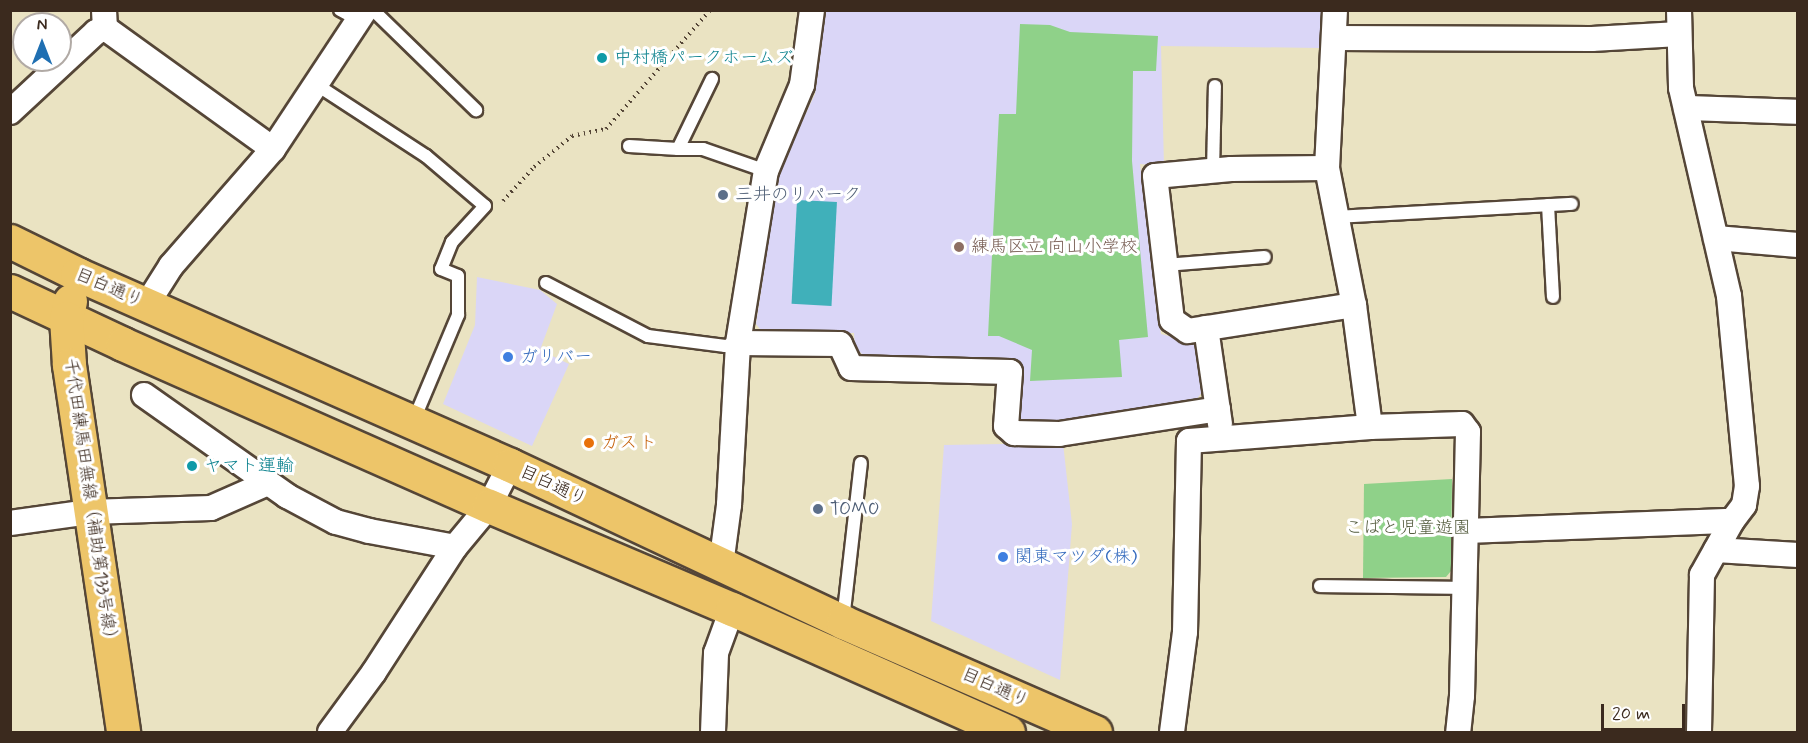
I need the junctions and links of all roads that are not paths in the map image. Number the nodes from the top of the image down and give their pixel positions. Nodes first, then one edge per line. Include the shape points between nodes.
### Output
1 (812, 10) edge
2 (1335, 10) edge
3 (1679, 10) edge
4 (359, 13) edge
5 (104, 19) edge
6 (1679, 34) junction
7 (1334, 38) junction
8 (712, 79) dead end
9 (317, 85) junction
10 (1215, 86) dead end
11 (1686, 108) junction
12 (476, 110) dead end
13 (10, 112) edge
14 (1797, 112) edge
15 (629, 146) dead end
16 (273, 149) junction
17 (678, 149) junction
18 (1327, 168) junction
19 (766, 171) junction
20 (1213, 171) junction
21 (1572, 204) dead end
22 (1548, 205) junction
23 (1337, 217) junction
24 (1716, 238) junction
25 (10, 241) edge
26 (1797, 244) edge
27 (1265, 257) dead end
28 (1165, 265) junction
29 (77, 274) junction
30 (546, 283) dead end
31 (10, 291) edge
32 (1553, 297) dead end
33 (147, 304) junction
34 (1354, 305) junction
35 (66, 318) junction
36 (1206, 328) junction
37 (738, 343) junction
38 (144, 395) dead end
39 (1218, 409) junction
40 (413, 422) junction
41 (1370, 427) junction
42 (1223, 439) junction
43 (861, 463) dead end
44 (510, 465) junction
45 (268, 483) junction
46 (489, 506) junction
47 (89, 512) junction
48 (1732, 521) junction
49 (10, 523) edge
50 (1466, 531) junction
51 (455, 547) junction
52 (1716, 550) junction
53 (1797, 555) edge
54 (721, 566) junction
55 (1320, 586) dead end
56 (1465, 588) junction
57 (732, 609) junction
58 (843, 622) junction
59 (123, 732) edge
60 (330, 732) edge
61 (713, 732) edge
62 (1008, 732) edge
63 (1095, 732) edge
64 (1172, 732) edge
65 (1458, 732) edge
66 (1699, 732) edge

1 - 19 street via 802,85
2 - 7 street
3 - 6 street
4 - 9 street
4 - 12 lane
5 - 13 street via 96,32
5 - 16 street
6 - 7 street via 1592,39
6 - 11 street
7 - 18 street
8 - 17 lane
9 - 16 street
9 - 40 lane via 426,156 485,206 452,242 441,269 458,276 459,315
10 - 20 lane
11 - 14 street
11 - 24 street
15 - 17 lane
16 - 33 street via 171,266
17 - 19 lane via 703,148
18 - 20 street
18 - 23 street
19 - 37 street
20 - 28 street via 1155,176
21 - 22 lane
22 - 23 lane
22 - 32 lane
23 - 34 street
24 - 26 street
24 - 48 street via 1729,296 1747,486 1744,505
25 - 29 main road, 目白通り
27 - 28 lane
28 - 36 street via 1172,320 1188,330
29 - 33 main road, 目白通り
29 - 35 main road, 千代田練馬田無線（補助第133号線）
30 - 37 lane via 648,336 725,346
31 - 35 main road, 目白通り
33 - 40 main road, 目白通り
34 - 36 street
34 - 41 street
35 - 46 main road, 目白通り
35 - 47 main road, 千代田練馬田無線（補助第133号線）
36 - 39 street
37 - 39 street via 840,344 851,368 1010,372 1006,426 1014,433 1059,434
37 - 54 street via 729,505
38 - 45 street
39 - 42 street
40 - 44 main road, 目白通り
41 - 42 street
41 - 50 street via 1462,424 1468,432
42 - 64 street via 1189,441 1185,632
43 - 58 lane
44 - 46 street
44 - 54 main road, 目白通り
45 - 47 street via 211,508
45 - 51 street via 336,522
46 - 51 street
46 - 57 main road, 目白通り
47 - 49 street
47 - 59 main road, 千代田練馬田無線（補助第133号線）
48 - 50 street
48 - 52 street
50 - 56 street
51 - 60 street
52 - 53 street
52 - 66 street via 1702,575
54 - 58 main road, 目白通り
55 - 56 lane
56 - 65 street
57 - 61 street via 716,653
57 - 62 main road, 目白通り
58 - 63 main road, 目白通り

